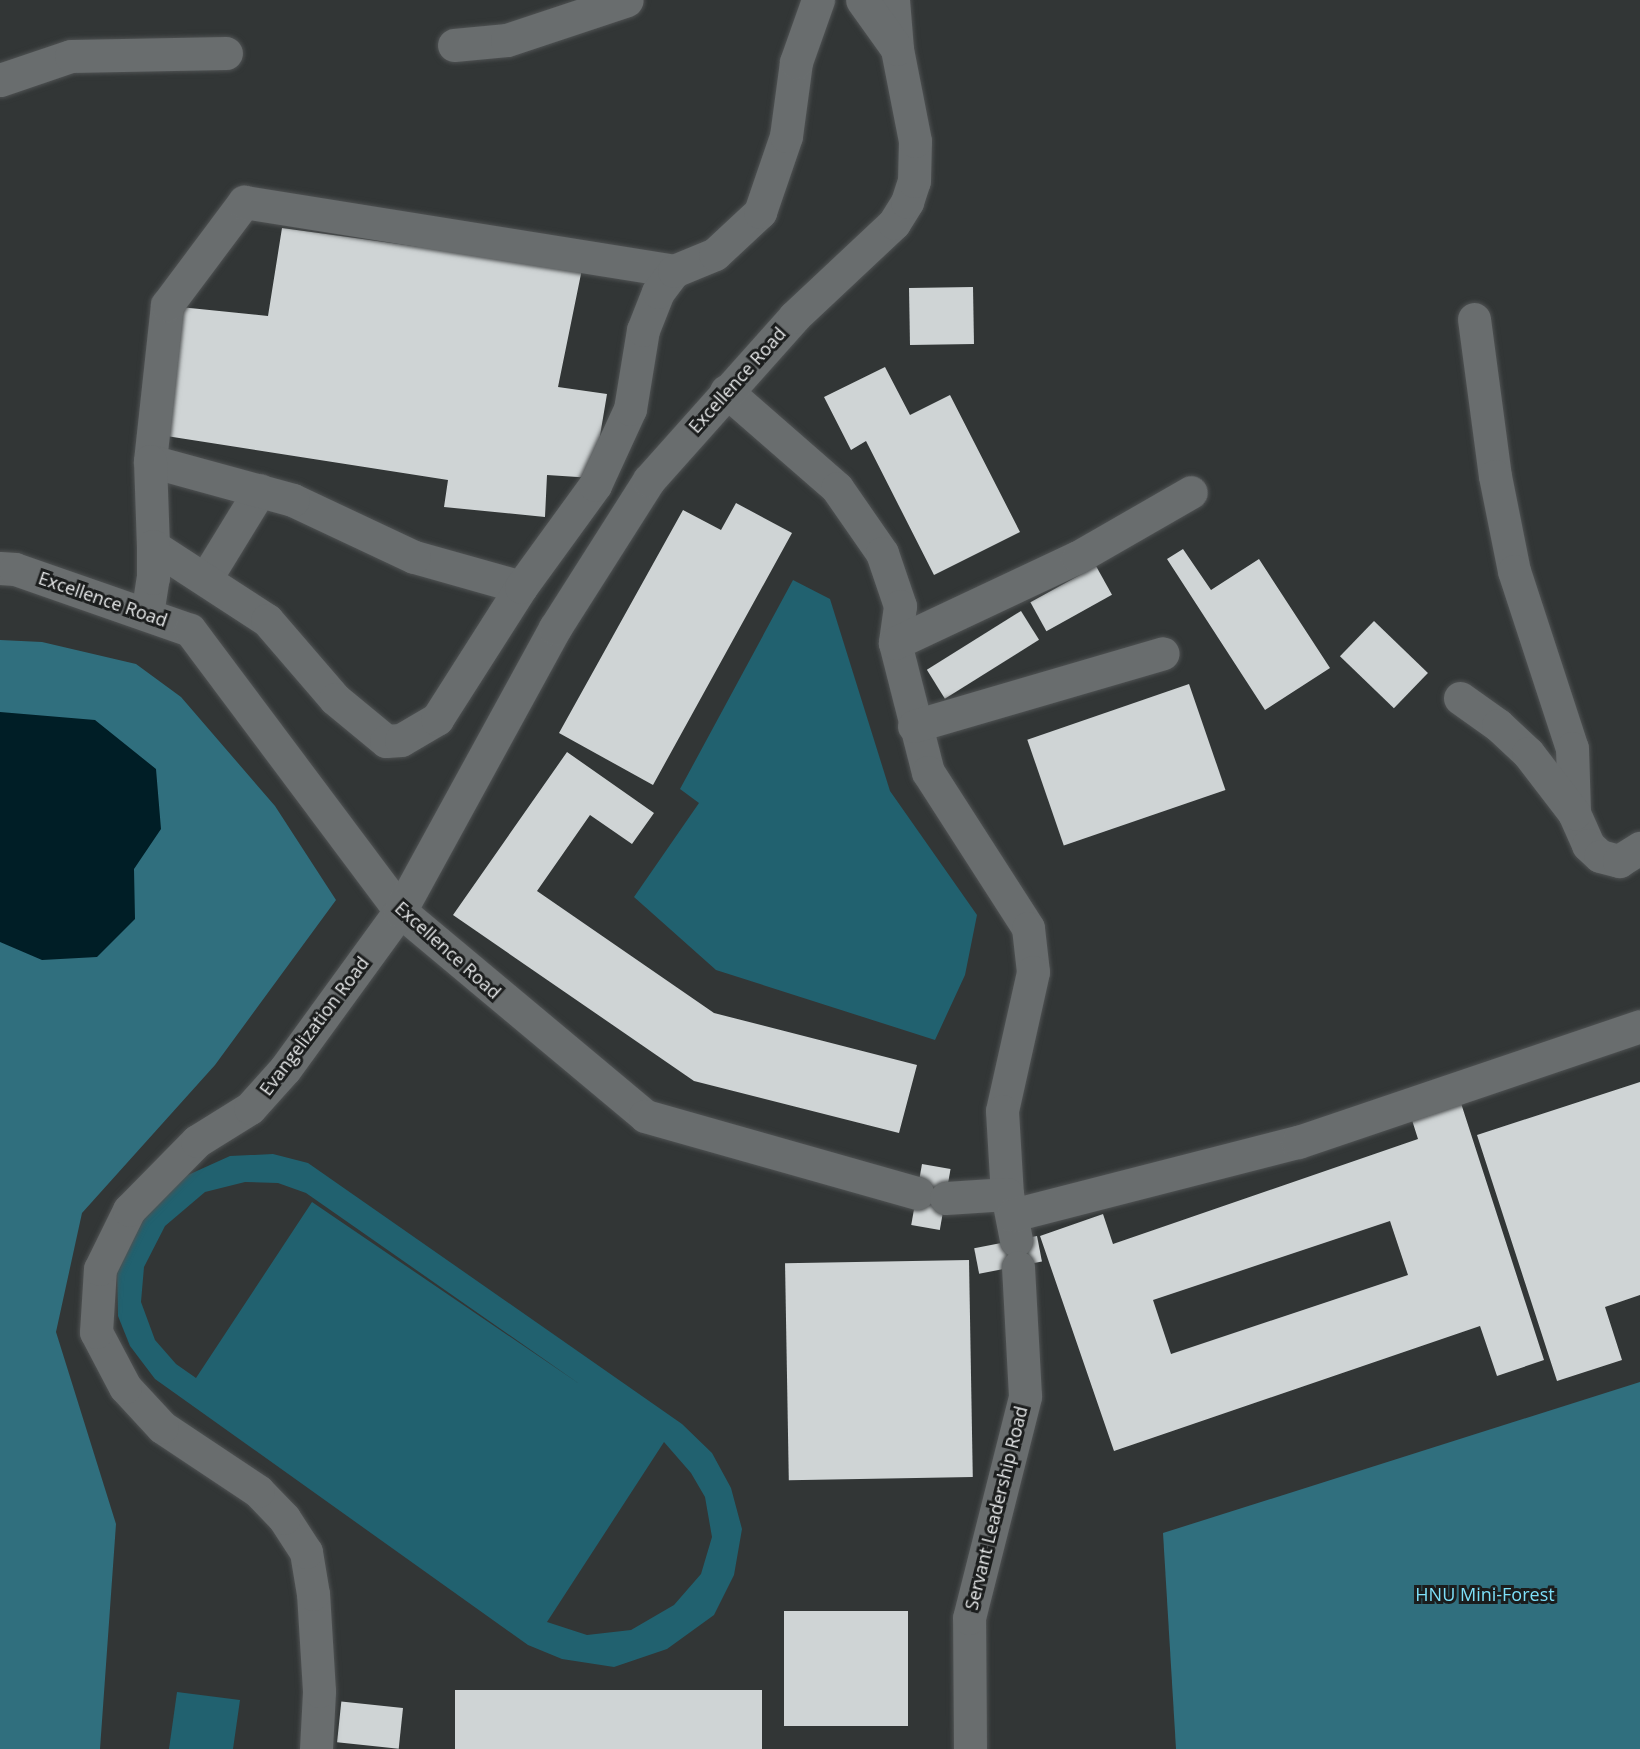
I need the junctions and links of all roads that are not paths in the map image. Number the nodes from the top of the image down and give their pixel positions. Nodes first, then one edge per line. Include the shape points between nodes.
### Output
1 (627, 0) edge
2 (818, 0) edge
3 (862, 0) edge
4 (893, 0) edge
5 (454, 45) dead end
6 (897, 49) junction
7 (226, 53) dead end
8 (0, 81) edge
9 (674, 271) junction
10 (1474, 319) dead end
11 (726, 391) junction
12 (150, 461) junction
13 (260, 490) junction
14 (1191, 492) dead end
15 (153, 546) junction
16 (0, 568) edge
17 (206, 578) junction
18 (521, 587) junction
19 (147, 614) junction
20 (895, 643) junction
21 (1163, 653) dead end
22 (1460, 698) dead end
23 (914, 726) junction
24 (1574, 813) junction
25 (1640, 848) edge
26 (400, 911) junction
27 (1640, 1026) edge
28 (1013, 1229) junction
29 (316, 1749) edge
30 (970, 1749) edge

1 - 5 street via 507,40
2 - 9 street via 796,62 786,136 760,212 715,254
3 - 6 street
4 - 6 street, Excellence Road
6 - 11 street, Excellence Road via 915,141 914,181 894,224 794,317
7 - 8 street via 71,56
9 - 12 street via 244,202 167,305
9 - 18 street via 658,292 643,330 630,409 595,485
10 - 24 street via 1495,476 1514,571 1572,748
11 - 20 street, Servant Leadership Road via 837,488 882,553 900,606
11 - 26 street, Excellence Road via 649,480 555,628
12 - 13 street
12 - 15 street
13 - 17 street
13 - 18 street via 326,513 414,557
14 - 20 street via 1078,556
15 - 17 street
15 - 19 street
16 - 19 street, Excellence Road via 15,569
17 - 18 street via 267,620 335,699 386,741 401,740 437,720
19 - 26 street, Excellence Road via 190,630
20 - 23 street, Servant Leadership Road
21 - 23 street
22 - 24 street via 1528,753
23 - 28 street, Servant Leadership Road via 928,772 1028,928 1033,972 1002,1112
24 - 25 street via 1588,845 1600,856 1620,861
26 - 28 street, Excellence Road via 645,1116 931,1195
26 - 29 street, Evangelization Road via 285,1069 250,1108 197,1141 129,1210 100,1269 96,1332 125,1388 162,1427 258,1491 284,1518 306,1552 313,1594 319,1691
27 - 28 street, Excellence Road via 1298,1142
28 - 30 street, Servant Leadership Road via 1025,1396 969,1618

